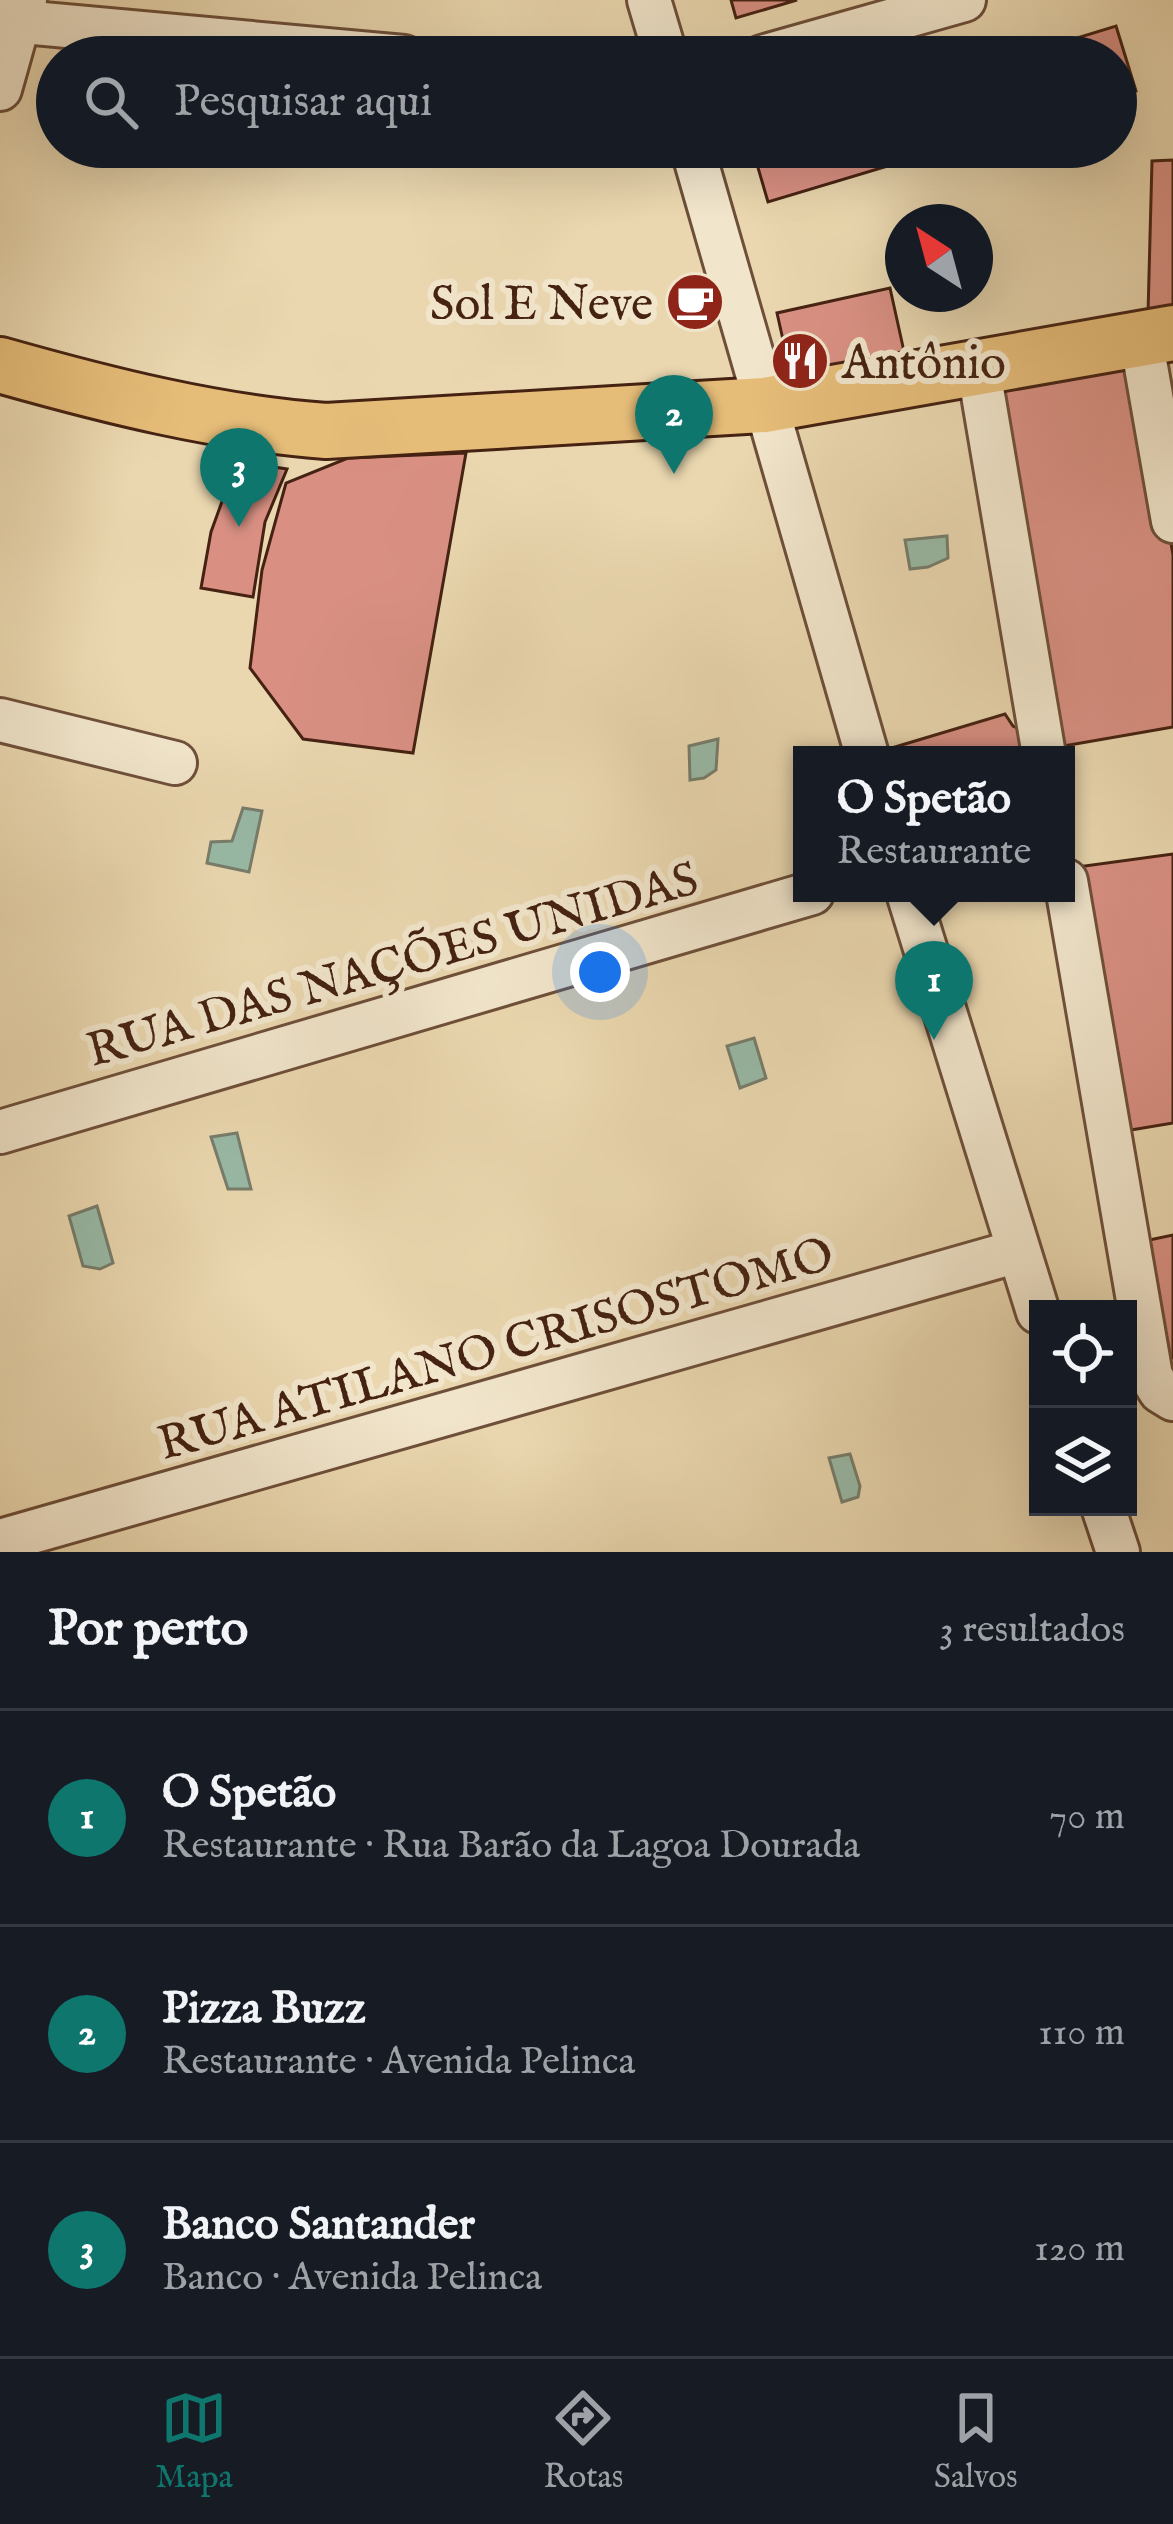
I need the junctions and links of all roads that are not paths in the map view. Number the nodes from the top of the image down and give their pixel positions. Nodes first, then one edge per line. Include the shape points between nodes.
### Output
1 (650, 0) edge
2 (964, 0) edge
3 (14, 14) edge
4 (214, 36) edge
5 (660, 36) edge
6 (836, 36) edge
7 (0, 89) edge
8 (698, 168) edge
9 (1157, 335) edge
10 (0, 365) edge
11 (978, 365) junction
12 (765, 406) junction
13 (1173, 521) edge
14 (0, 720) edge
15 (864, 746) edge
16 (1042, 746) edge
17 (175, 764) dead end
18 (793, 899) edge
19 (911, 902) edge
20 (1070, 902) edge
21 (0, 1132) edge
22 (1018, 1251) junction
23 (1034, 1300) edge
24 (1173, 1399) edge
25 (1106, 1516) edge
26 (0, 1541) edge
27 (1118, 1552) edge

1 - 5 street
2 - 6 street
3 - 4 street
3 - 7 street
8 - 12 street
9 - 11 main road
9 - 13 street
10 - 12 main road via 217,418 326,431
11 - 12 main road
11 - 16 street
12 - 15 street
14 - 17 street
18 - 21 street, RUA DAS NAÇÕES UNIDAS
19 - 22 street
20 - 24 street via 1151,1376
22 - 23 street
22 - 26 street, RUA ATILANO CRISOSTOMO
25 - 27 street

